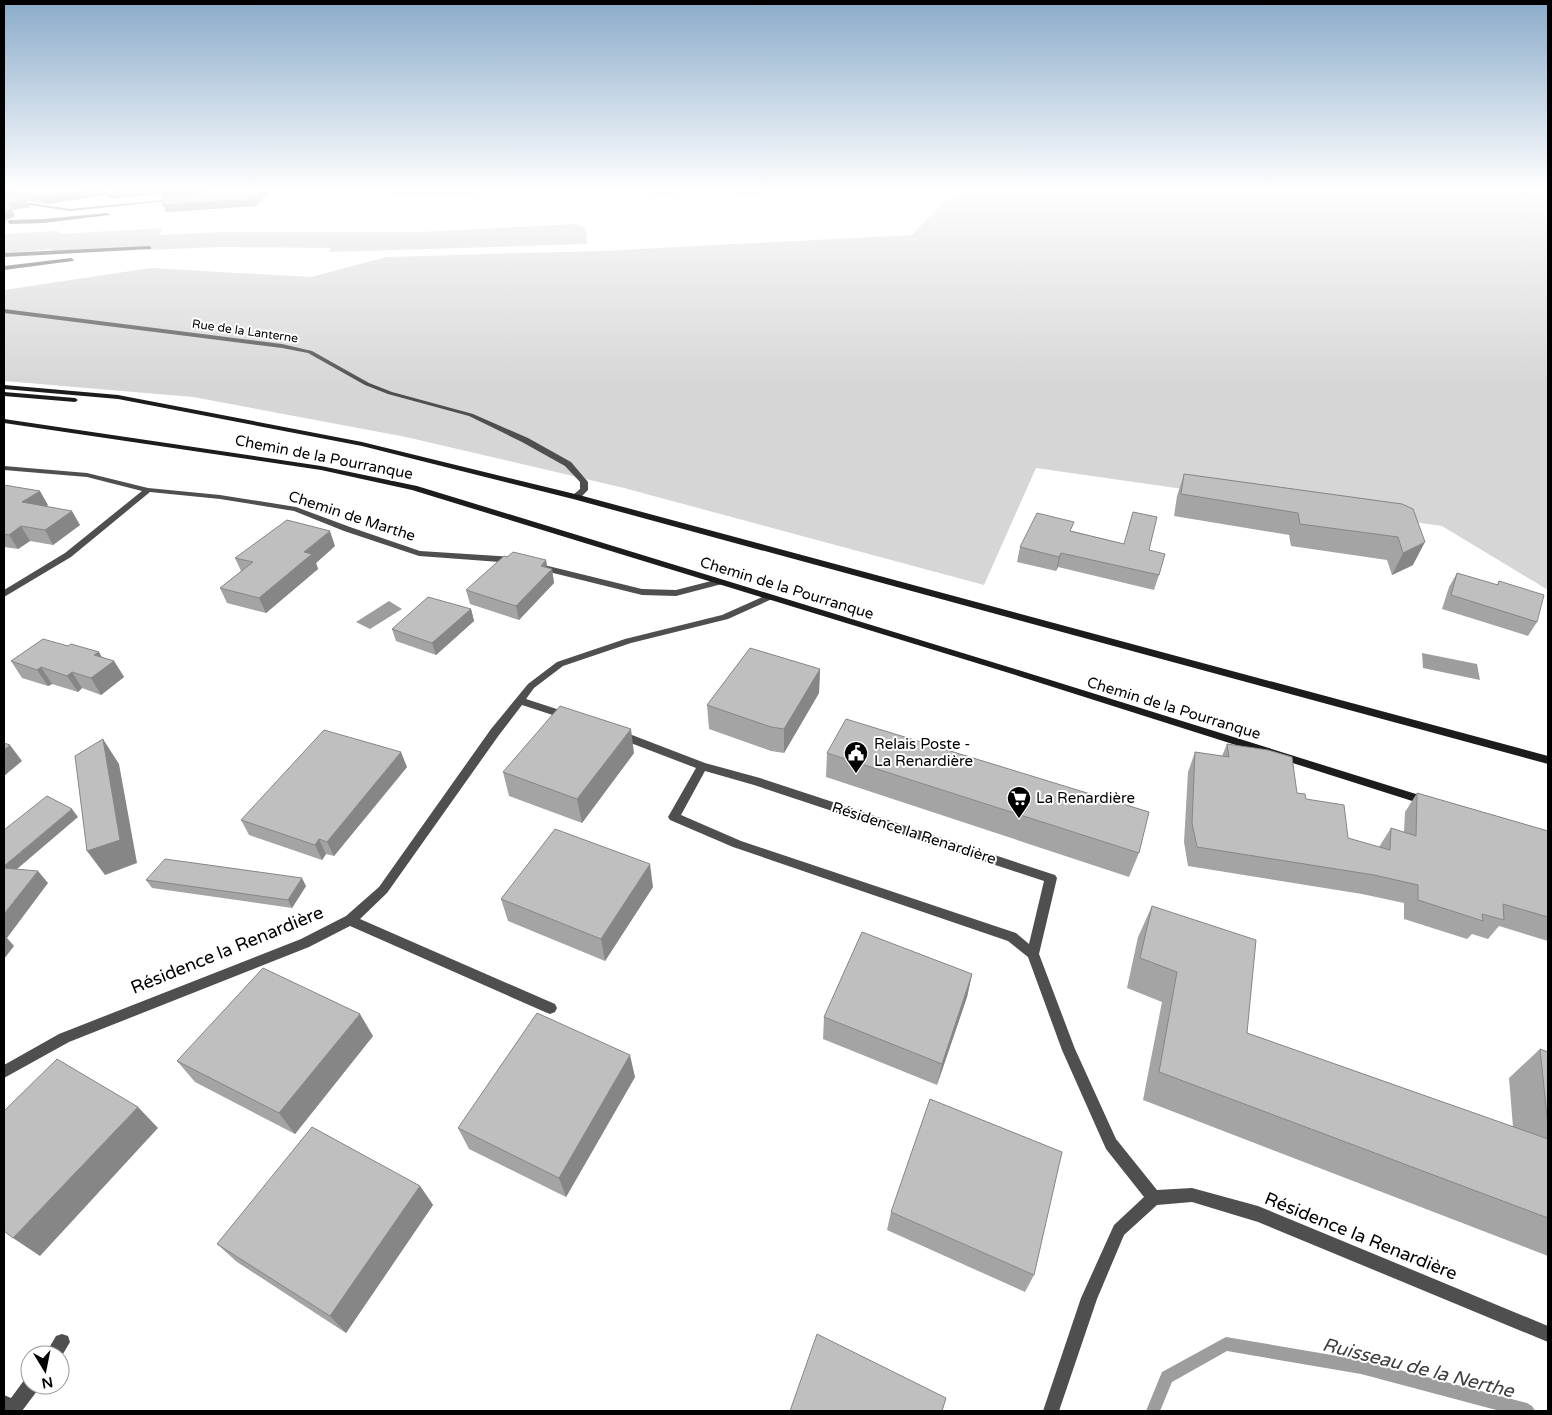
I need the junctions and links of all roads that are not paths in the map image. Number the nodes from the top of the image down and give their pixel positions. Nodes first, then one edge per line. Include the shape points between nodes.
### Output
1 (24, 254) edge
2 (4, 255) edge
3 (72, 260) dead end
4 (4, 268) edge
5 (4, 311) edge
6 (4, 387) edge
7 (4, 394) edge
8 (183, 409) junction
9 (4, 421) edge
10 (4, 468) edge
11 (148, 490) junction
12 (576, 497) junction
13 (524, 562) edge
14 (533, 565) edge
15 (719, 582) junction
16 (4, 594) edge
17 (769, 597) junction
18 (520, 701) junction
19 (579, 720) edge
20 (610, 730) edge
21 (1548, 760) edge
22 (702, 766) junction
23 (1438, 805) edge
24 (350, 920) junction
25 (1033, 954) junction
26 (550, 1008) dead end
27 (4, 1072) edge
28 (1154, 1198) junction
29 (1548, 1334) edge
30 (24, 1395) edge
31 (4, 1403) edge
32 (1051, 1411) edge

1 - 2 street
3 - 4 street
5 - 12 street, Rue de la Lanterne via 310,352 367,384 471,415 525,440 568,464 584,482 584,490
6 - 8 main road via 118,397
7 - 8 main road
8 - 12 main road via 362,444
9 - 15 main road, Chemin de la Pourranque via 321,468 414,488
10 - 11 street, Chemin de Marthe via 86,475
11 - 13 street, Chemin de Marthe via 296,509 419,553
11 - 16 street via 68,555
12 - 21 main road
14 - 15 street via 642,592 676,593
15 - 17 main road, Chemin de la Pourranque
17 - 18 street, Résidence la Renardière via 725,616 628,641 560,664 531,686
17 - 23 main road, Chemin de la Pourranque
18 - 19 street
18 - 24 street, Résidence la Renardière via 383,890
20 - 22 street, Résidence la Renardière
22 - 25 street via 674,817 737,844 1012,937
22 - 25 street, Résidence la Renardière via 756,780 1051,878
24 - 26 street
24 - 27 street, Résidence la Renardière via 305,943 64,1038
25 - 28 street via 1069,1050 1111,1144
28 - 29 street, Résidence la Renardière via 1192,1195 1258,1214
28 - 32 street via 1120,1230 1089,1298
30 - 31 street via 13,1409

